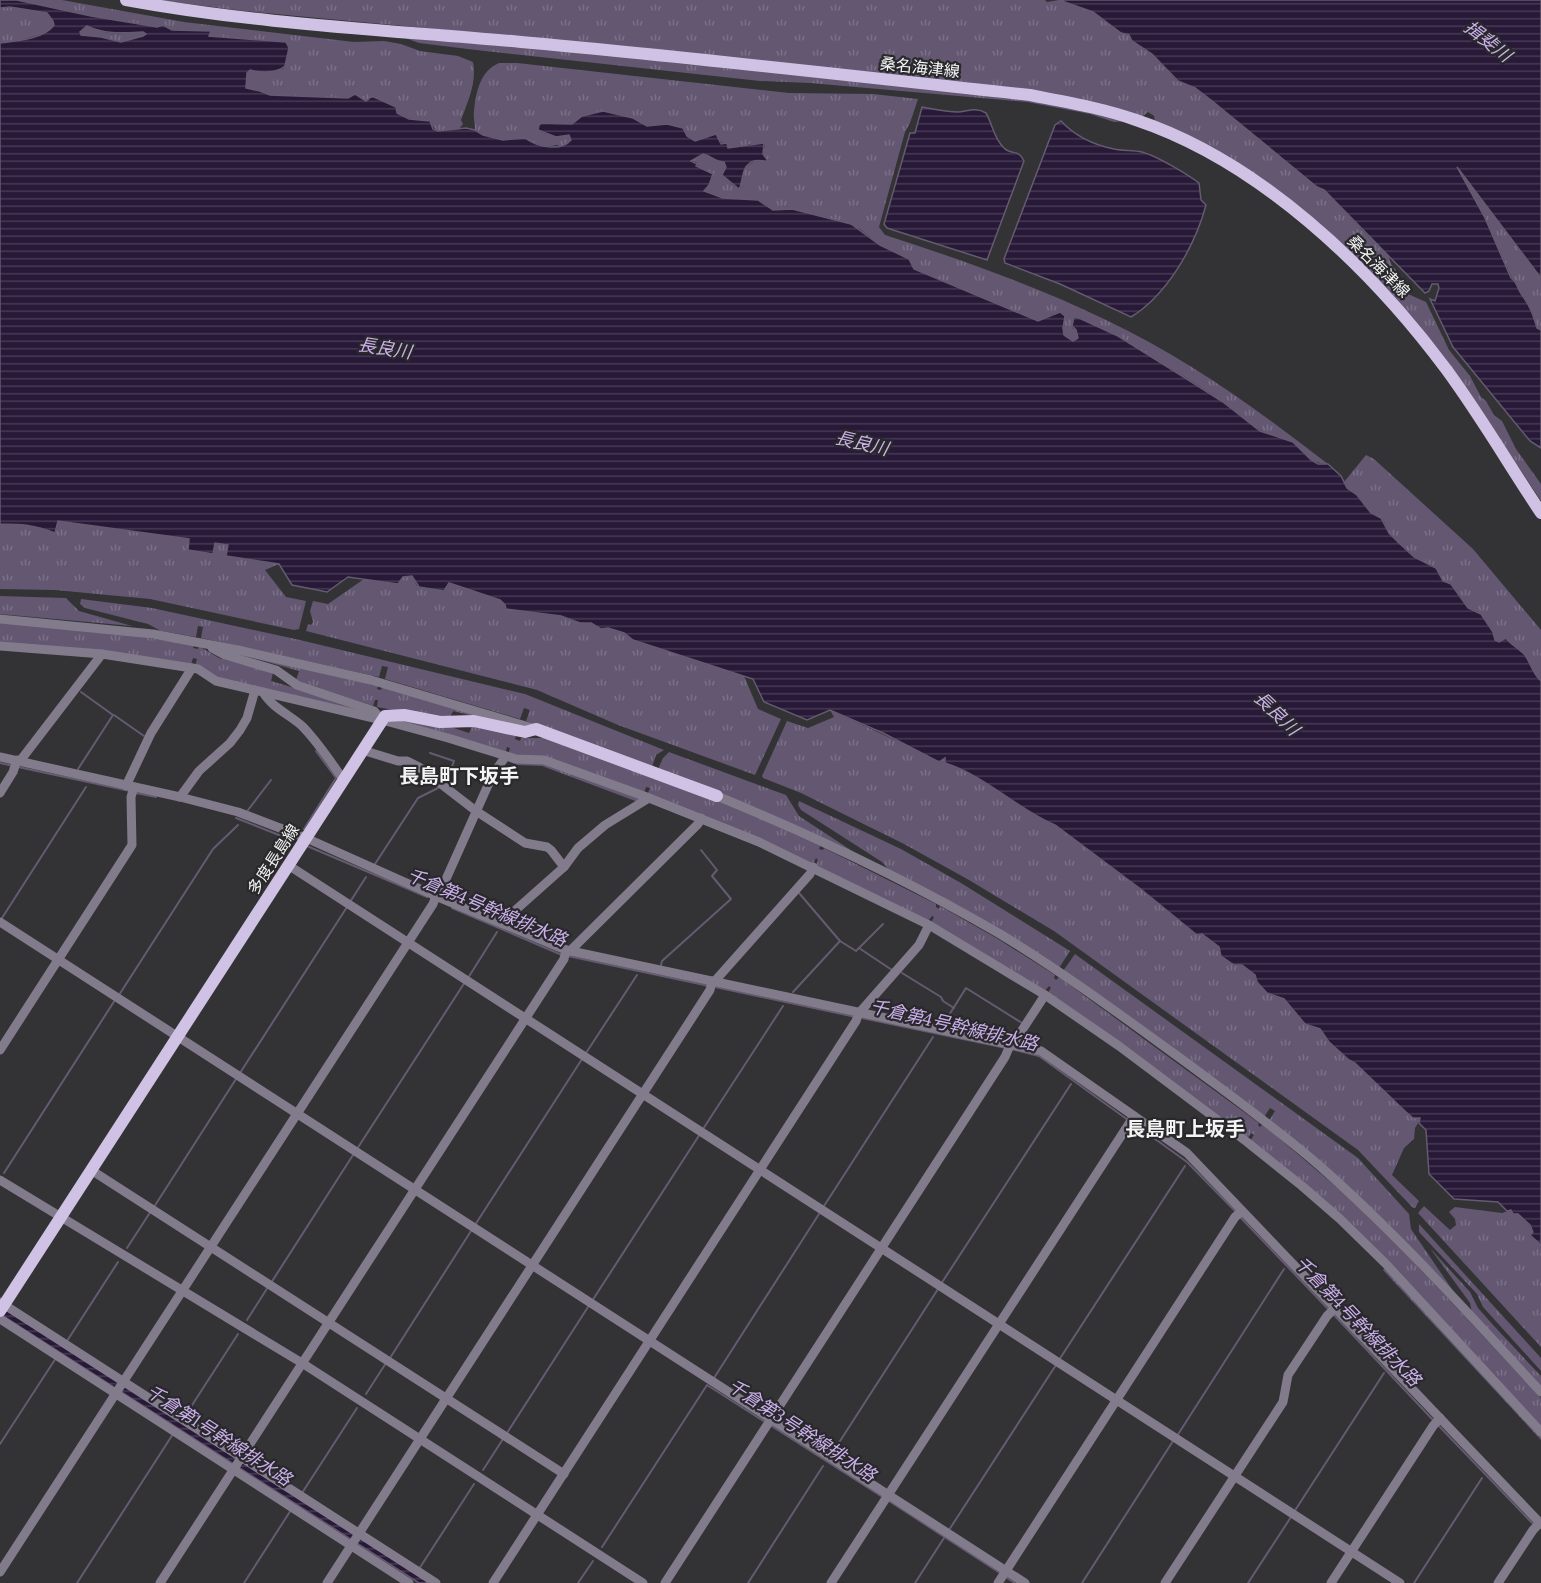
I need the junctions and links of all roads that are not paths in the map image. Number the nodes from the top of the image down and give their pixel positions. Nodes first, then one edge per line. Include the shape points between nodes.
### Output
1 (126, 0) edge
2 (1541, 513) edge
3 (0, 619) edge
4 (205, 644) junction
5 (0, 646) edge
6 (102, 654) junction
7 (192, 668) junction
8 (259, 691) junction
9 (382, 720) junction
10 (536, 729) junction
11 (362, 750) junction
12 (506, 756) junction
13 (0, 757) edge
14 (17, 764) junction
15 (343, 779) junction
16 (131, 790) junction
17 (0, 792) edge
18 (717, 796) joint
19 (180, 797) junction
20 (649, 798) junction
21 (476, 811) junction
22 (701, 818) junction
23 (306, 838) junction
24 (288, 865) junction
25 (564, 867) junction
26 (813, 867) junction
27 (436, 898) junction
28 (0, 922) edge
29 (501, 923) junction
30 (929, 925) junction
31 (408, 943) junction
32 (566, 953) junction
33 (58, 960) junction
34 (712, 984) junction
35 (1045, 995) junction
36 (858, 1015) junction
37 (525, 1018) junction
38 (177, 1036) junction
39 (1010, 1046) junction
40 (0, 1050) edge
41 (643, 1094) junction
42 (297, 1114) junction
43 (1132, 1119) junction
44 (91, 1170) junction
45 (760, 1170) junction
46 (0, 1180) edge
47 (414, 1190) junction
48 (1239, 1213) junction
49 (61, 1216) junction
50 (211, 1246) junction
51 (881, 1248) junction
52 (532, 1266) junction
53 (182, 1290) junction
54 (2, 1305) edge
55 (1332, 1311) junction
56 (0, 1319) edge
57 (328, 1322) junction
58 (999, 1324) junction
59 (650, 1342) junction
60 (302, 1363) junction
61 (120, 1387) junction
62 (1541, 1392) edge
63 (446, 1398) junction
64 (1116, 1400) junction
65 (1437, 1421) junction
66 (769, 1422) junction
67 (1541, 1432) edge
68 (420, 1439) junction
69 (238, 1463) junction
70 (564, 1474) junction
71 (1234, 1476) junction
72 (886, 1498) junction
73 (537, 1515) junction
74 (1538, 1526) edge
75 (359, 1534) junction
76 (352, 1544) junction
77 (1351, 1552) junction
78 (0, 1572) edge
79 (1002, 1576) edge
80 (160, 1583) edge
81 (327, 1583) edge
82 (409, 1583) edge
83 (436, 1583) edge
84 (493, 1583) edge
85 (643, 1583) edge
86 (665, 1583) edge
87 (831, 1583) edge
88 (1025, 1583) edge
89 (1165, 1583) edge
90 (1331, 1583) edge
91 (1400, 1583) edge
92 (1498, 1583) edge

1 - 2 main road, 桑名海津線 via 249,18 524,42 1030,95 1136,119 1206,149 1249,177 1354,263 1402,314 1447,371
3 - 4 street via 142,633
4 - 9 street via 225,655 276,670 297,685 374,711
4 - 10 street via 371,680
5 - 6 street
6 - 7 street
6 - 14 street
7 - 8 street via 216,681
7 - 16 street via 151,733
8 - 9 street
8 - 15 street via 300,724
8 - 19 street via 240,730 199,771
9 - 10 main road via 397,715 440,722 474,721 525,732
9 - 11 main road, 多度長島線
9 - 12 street
10 - 18 main road
11 - 15 main road, 多度長島線
11 - 21 street via 407,761
12 - 20 street via 544,760
12 - 21 street
13 - 14 street
14 - 16 street
14 - 17 street
15 - 23 main road, 多度長島線
16 - 19 street
16 - 33 street via 132,845
18 - 62 street via 860,860 1001,935 1172,1052 1356,1198
19 - 23 street via 238,812
20 - 22 street
20 - 25 street via 605,825 578,848
21 - 25 street via 525,843 547,847
21 - 27 street
22 - 26 street
22 - 32 street
23 - 24 main road, 多度長島線
23 - 27 street
24 - 31 street
24 - 38 main road, 多度長島線
25 - 29 street
26 - 30 street
26 - 34 street
27 - 29 street
27 - 31 street
28 - 33 street
29 - 32 street
30 - 35 street
30 - 36 street via 919,945
31 - 37 street
31 - 42 street
32 - 34 street
32 - 37 street
33 - 38 street
33 - 40 street
34 - 36 street
34 - 41 street
35 - 39 street
35 - 67 street via 1247,1142 1340,1219
36 - 39 street
36 - 45 street
37 - 41 street
37 - 47 street
38 - 42 street
38 - 44 main road, 多度長島線
39 - 43 street via 1045,1053
39 - 51 street
41 - 45 street
41 - 52 street
42 - 47 street
42 - 50 street
43 - 48 street via 1187,1153
43 - 58 street
44 - 49 main road, 多度長島線
44 - 50 street
45 - 51 street
45 - 59 street
46 - 49 street
47 - 52 street
47 - 57 street
48 - 55 street
48 - 64 street
49 - 53 street
49 - 54 main road, 多度長島線
50 - 53 street
50 - 57 street
51 - 58 street
51 - 66 street
52 - 59 street
52 - 63 street
53 - 60 street
53 - 61 street
54 - 61 street
55 - 65 street
55 - 71 street via 1288,1375 1283,1402
56 - 61 street
57 - 60 street
57 - 63 street
58 - 64 street
58 - 72 street
59 - 66 street
59 - 70 street
60 - 68 street
60 - 69 street
61 - 69 street
61 - 69 street
61 - 78 street
63 - 68 street
63 - 70 street
64 - 71 street
64 - 79 street
65 - 74 street
65 - 77 street
66 - 72 street
66 - 86 street
68 - 73 street
68 - 75 street
69 - 75 street
69 - 76 street
69 - 80 street
70 - 73 street
71 - 77 street
71 - 89 street
72 - 79 street
72 - 87 street
73 - 84 street
73 - 85 street
74 - 92 street
75 - 76 street
75 - 83 street
76 - 81 street
76 - 82 street
77 - 90 street
77 - 91 street
79 - 88 street

